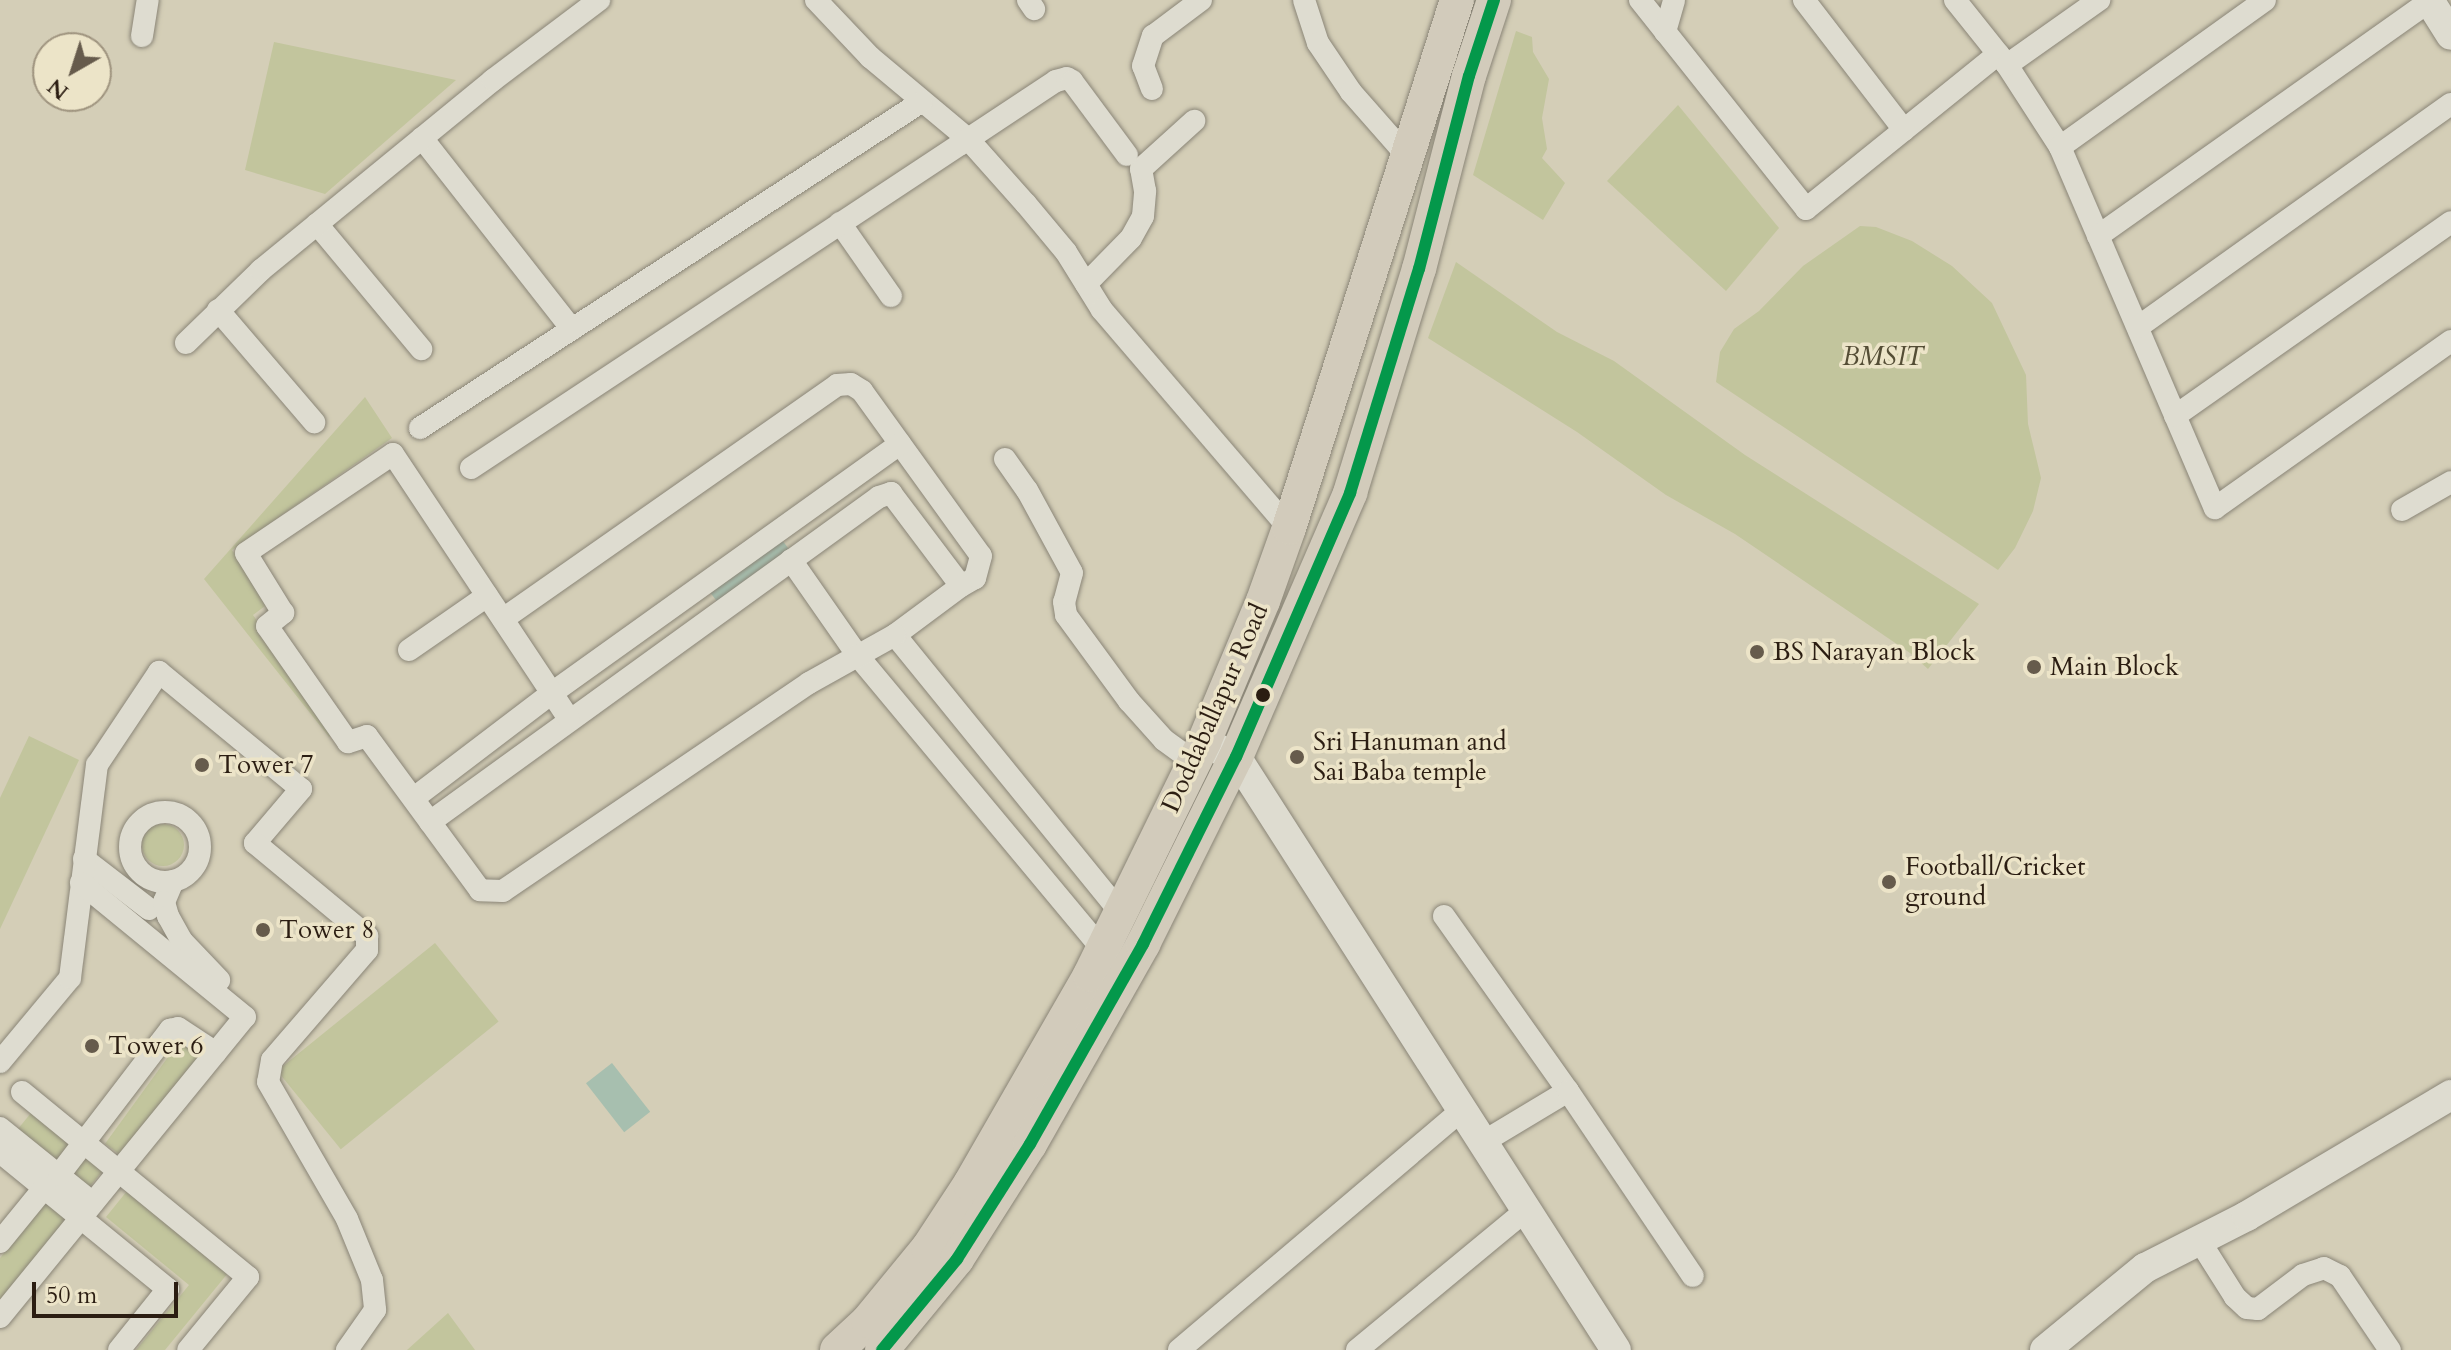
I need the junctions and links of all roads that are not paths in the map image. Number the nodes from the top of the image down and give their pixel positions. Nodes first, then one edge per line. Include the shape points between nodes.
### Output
1 (148, 0) edge
2 (599, 0) edge
3 (816, 0) edge
4 (1201, 0) edge
5 (1304, 0) edge
6 (1457, 0) edge
7 (1494, 0) edge
8 (1640, 0) edge
9 (1674, 0) edge
10 (1804, 0) edge
11 (1955, 0) edge
12 (2099, 0) edge
13 (2265, 0) edge
14 (2430, 1) edge
15 (1665, 32) junction
16 (2451, 35) edge
17 (142, 36) dead end
18 (2003, 60) junction
19 (1152, 89) dead end
20 (921, 102) junction
21 (2451, 104) edge
22 (1194, 121) dead end
23 (1904, 130) junction
24 (422, 138) junction
25 (968, 139) junction
26 (2060, 147) junction
27 (1127, 155) dead end
28 (1409, 158) junction
29 (2451, 222) edge
30 (840, 223) junction
31 (317, 224) junction
32 (2098, 236) junction
33 (1086, 284) junction
34 (891, 296) dead end
35 (218, 310) junction
36 (2138, 327) junction
37 (572, 329) junction
38 (2451, 341) edge
39 (186, 343) dead end
40 (421, 349) dead end
41 (2175, 416) junction
42 (314, 422) dead end
43 (420, 428) dead end
44 (900, 444) junction
45 (1005, 459) dead end
46 (471, 468) dead end
47 (2451, 482) edge
48 (2402, 510) dead end
49 (1289, 528) junction
50 (791, 560) junction
51 (961, 586) junction
52 (487, 596) junction
53 (503, 619) junction
54 (895, 635) junction
55 (409, 650) dead end
56 (858, 656) junction
57 (552, 693) junction
58 (569, 719) junction
59 (1199, 752) junction
60 (1236, 757) junction
61 (414, 798) junction
62 (430, 822) junction
63 (84, 859) junction
64 (173, 881) dead end
65 (81, 883) junction
66 (149, 909) dead end
67 (1120, 912) junction
68 (1444, 916) dead end
69 (1102, 949) junction
70 (245, 1017) junction
71 (216, 1053) junction
72 (0, 1062) edge
73 (1568, 1091) junction
74 (22, 1092) dead end
75 (2451, 1095) edge
76 (1461, 1111) junction
77 (0, 1128) edge
78 (1483, 1142) junction
79 (83, 1144) junction
80 (0, 1152) edge
81 (119, 1172) junction
82 (51, 1182) junction
83 (1526, 1210) junction
84 (87, 1211) junction
85 (2199, 1240) junction
86 (0, 1242) edge
87 (1693, 1276) dead end
88 (0, 1317) edge
89 (119, 1350) edge
90 (188, 1350) edge
91 (347, 1350) edge
92 (837, 1350) edge
93 (882, 1350) edge
94 (1179, 1350) edge
95 (1357, 1350) edge
96 (1616, 1350) edge
97 (2045, 1350) edge
98 (2390, 1350) edge

1 - 17 street
2 - 24 street
3 - 20 street
4 - 19 street via 1153,36 1143,66
5 - 28 street via 1318,43 1351,92
6 - 28 main road, Doddaballapur Road
7 - 60 main road, Doddaballapur Road via 1350,493
8 - 15 street
9 - 15 street
10 - 23 street
11 - 18 street
12 - 18 street
13 - 26 street
14 - 16 street
14 - 32 street
15 - 23 street via 1806,209
18 - 23 street
18 - 26 street
20 - 25 street
20 - 37 street
21 - 36 street
22 - 33 street via 1146,160 1141,169 1143,216 1131,238
24 - 31 street
24 - 37 street
25 - 27 street via 1067,78
25 - 30 street
25 - 33 street via 1066,252
26 - 32 street
28 - 49 main road, Doddaballapur Road
29 - 41 street
30 - 34 street
30 - 46 street
31 - 35 street
31 - 40 street
32 - 36 street
33 - 49 street via 1102,310
35 - 39 street
35 - 42 street
36 - 41 street
37 - 43 street
38 - 41 street via 2215,508
44 - 51 street via 981,556 975,578
44 - 53 street via 862,391 851,384 837,385
44 - 57 street
45 - 59 street via 1072,573 1066,615 1164,740
47 - 48 street
49 - 59 main road, Doddaballapur Road
50 - 51 street via 891,493
50 - 56 street
50 - 58 street
51 - 54 street
52 - 53 street
52 - 55 street
52 - 61 street via 393,454 246,553 283,613 267,626 348,742 367,736
53 - 57 street
54 - 56 street
54 - 67 street
56 - 62 street via 809,683 503,891 480,890
56 - 69 street
57 - 58 street
57 - 61 street
58 - 62 street
59 - 60 street
59 - 67 main road, Doddaballapur Road
60 - 76 street
60 - 93 main road, Doddaballapur Road via 1143,944 1030,1144 957,1259
61 - 62 street
63 - 65 street
63 - 66 street
63 - 91 street via 97,765 159,672 301,789 255,843 367,936 367,950 272,1060 268,1082 347,1219 372,1280 375,1310
64 - 70 street via 164,902 168,916 210,973 245,1004
65 - 70 street
65 - 72 street via 70,978
67 - 69 main road, Doddaballapur Road
68 - 73 street
69 - 92 main road, Doddaballapur Road via 1050,1049 945,1223 868,1321
70 - 71 street
71 - 79 street via 178,1028 170,1030
71 - 81 street
73 - 78 street
73 - 87 street
74 - 79 street
75 - 85 street
76 - 78 street
76 - 94 street
77 - 82 street
78 - 83 street
79 - 81 street
79 - 82 street
80 - 82 street
81 - 84 street
81 - 90 street via 248,1277
82 - 84 street
82 - 86 street
83 - 95 street
83 - 96 street
84 - 88 street
84 - 89 street via 168,1289
85 - 97 street via 2145,1268
85 - 98 street via 2247,1308 2258,1309 2303,1275 2324,1268 2340,1276

